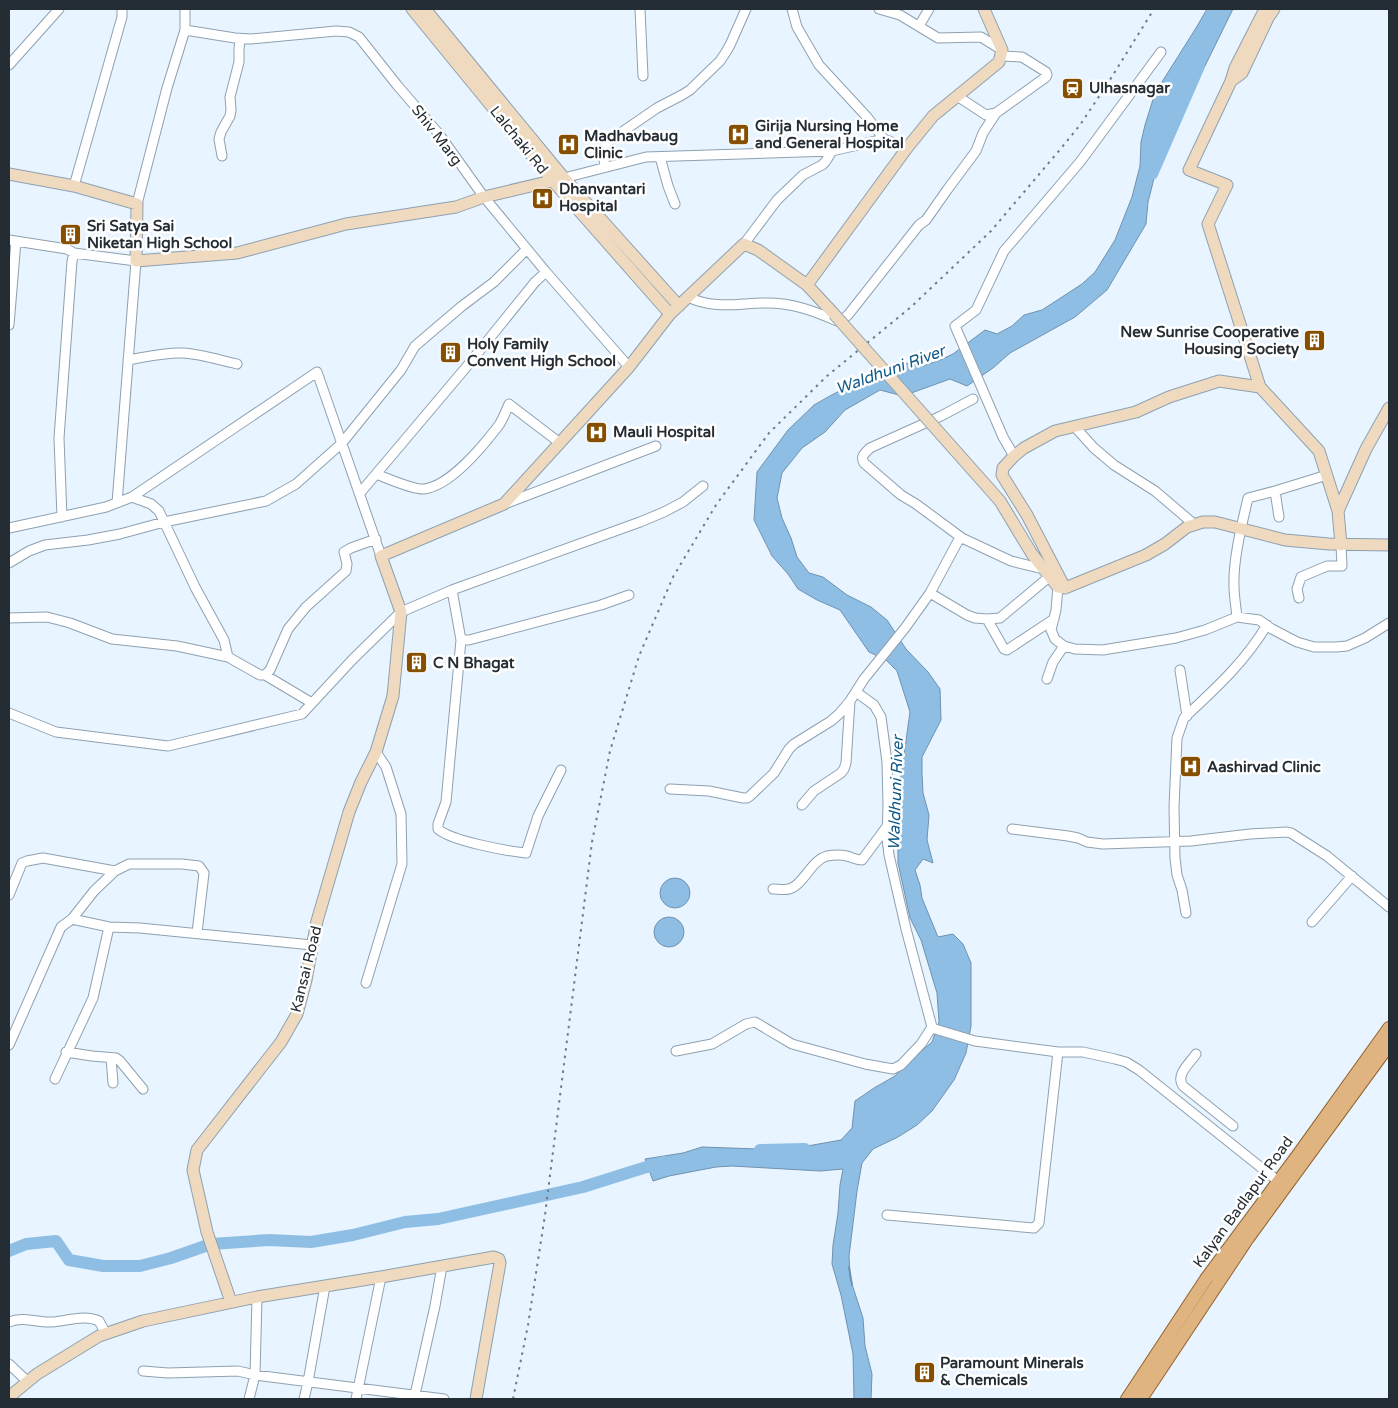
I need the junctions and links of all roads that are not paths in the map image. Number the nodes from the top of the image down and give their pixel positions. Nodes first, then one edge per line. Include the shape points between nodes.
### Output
1 (59, 9) edge
2 (122, 9) edge
3 (185, 9) edge
4 (412, 9) edge
5 (426, 9) edge
6 (640, 9) edge
7 (746, 9) edge
8 (792, 9) edge
9 (879, 9) edge
10 (929, 9) edge
11 (984, 9) edge
12 (1265, 9) edge
13 (1274, 9) edge
14 (918, 26) junction
15 (184, 30) junction
16 (240, 39) junction
17 (1161, 52) dead end
18 (1001, 53) junction
19 (9, 65) edge
20 (643, 76) dead end
21 (1232, 81) junction
22 (957, 96) junction
23 (996, 114) junction
24 (884, 139) junction
25 (907, 148) junction
26 (832, 151) junction
27 (222, 156) dead end
28 (660, 157) junction
29 (605, 167) junction
30 (9, 174) edge
31 (564, 178) junction
32 (552, 180) junction
33 (74, 186) junction
34 (484, 197) junction
35 (137, 204) junction
36 (675, 204) dead end
37 (12, 240) edge
38 (744, 244) junction
39 (527, 249) junction
40 (74, 253) junction
41 (136, 261) junction
42 (546, 272) junction
43 (807, 285) junction
44 (688, 298) junction
45 (674, 310) junction
46 (9, 325) edge
47 (128, 360) junction
48 (237, 364) dead end
49 (629, 367) junction
50 (1260, 387) junction
51 (973, 399) dead end
52 (1389, 408) edge
53 (1074, 426) junction
54 (342, 443) junction
55 (560, 443) junction
56 (656, 446) dead end
57 (1014, 456) junction
58 (376, 474) junction
59 (1327, 476) junction
60 (703, 486) dead end
61 (1275, 491) junction
62 (360, 493) junction
63 (132, 497) junction
64 (117, 503) junction
65 (504, 504) junction
66 (1338, 511) junction
67 (62, 517) junction
68 (1279, 517) dead end
69 (164, 522) junction
70 (1195, 525) junction
71 (9, 528) edge
72 (1241, 529) junction
73 (962, 538) junction
74 (376, 539) junction
75 (1341, 545) junction
76 (1389, 545) edge
77 (381, 556) junction
78 (9, 563) edge
79 (1046, 573) junction
80 (1062, 587) junction
81 (452, 590) junction
82 (930, 593) junction
83 (629, 595) dead end
84 (1298, 598) dead end
85 (401, 612) junction
86 (1237, 617) junction
87 (9, 618) edge
88 (987, 619) junction
89 (1054, 619) junction
90 (1389, 623) edge
91 (1267, 625) junction
92 (461, 640) junction
93 (1064, 646) junction
94 (228, 657) junction
95 (1180, 670) dead end
96 (265, 675) junction
97 (1047, 678) dead end
98 (856, 692) junction
99 (850, 701) junction
100 (312, 703) junction
101 (9, 713) edge
102 (1187, 716) junction
103 (376, 752) junction
104 (561, 770) dead end
105 (670, 789) dead end
106 (802, 805) dead end
107 (888, 825) junction
108 (1012, 829) dead end
109 (1175, 842) junction
110 (115, 871) junction
111 (1352, 876) junction
112 (773, 889) dead end
113 (9, 895) edge
114 (1389, 908) edge
115 (1186, 913) dead end
116 (72, 919) junction
117 (1312, 922) dead end
118 (110, 927) junction
119 (197, 933) junction
120 (312, 945) junction
121 (366, 983) dead end
122 (934, 1028) junction
123 (1389, 1028) edge
124 (9, 1045) edge
125 (1389, 1045) edge
126 (66, 1052) junction
127 (676, 1052) dead end
128 (1058, 1052) junction
129 (1196, 1054) dead end
130 (111, 1058) junction
131 (54, 1079) dead end
132 (113, 1083) dead end
133 (143, 1089) dead end
134 (1233, 1126) dead end
135 (1282, 1184) junction
136 (887, 1215) dead end
137 (442, 1266) junction
138 (381, 1277) junction
139 (325, 1286) junction
140 (257, 1297) junction
141 (231, 1302) junction
142 (9, 1322) edge
143 (106, 1334) junction
144 (9, 1364) edge
145 (143, 1371) dead end
146 (255, 1375) junction
147 (27, 1381) junction
148 (308, 1382) junction
149 (359, 1388) junction
150 (415, 1397) edge
151 (10, 1398) edge
152 (249, 1399) edge
153 (304, 1399) edge
154 (356, 1399) edge
155 (444, 1399) edge
156 (476, 1399) edge
157 (1127, 1399) edge
158 (1141, 1399) edge

1 - 19 street
2 - 33 street
3 - 15 street
4 - 32 street, Lalchaki Rd
5 - 31 street, Lalchaki Rd
6 - 20 street
7 - 29 street via 720,61 690,90 606,143 603,153
8 - 24 street via 797,27 819,65
9 - 14 street via 900,15
10 - 14 street
11 - 18 street
12 - 21 street via 1235,68
13 - 21 street via 1242,73
14 - 18 street via 938,38 980,37
15 - 16 street, Shiv Marg
15 - 35 street
16 - 27 street via 240,62 230,97 230,116 219,139
16 - 34 street, Shiv Marg via 336,31 359,37 439,134
17 - 57 street via 1080,162 1004,251 976,310 955,326
18 - 22 street via 999,62
18 - 23 street via 1022,57 1047,75
21 - 50 street via 1190,170 1227,186 1208,224
22 - 23 street via 986,115
22 - 25 street via 933,116
23 - 44 street via 976,151 926,220 843,319 837,321 808,308 791,305 712,304
24 - 25 street
24 - 26 street
25 - 43 street
26 - 28 street
26 - 38 street via 822,165 803,175 778,200
28 - 29 street via 646,157
28 - 36 street
29 - 31 street
30 - 33 street
31 - 32 street
31 - 45 street, Lalchaki Rd
32 - 34 street
32 - 45 street, Lalchaki Rd
33 - 35 street
34 - 39 street, Shiv Marg
34 - 41 street via 456,206 346,224 237,253
35 - 41 street
37 - 40 street
37 - 46 street
38 - 43 street via 758,250
38 - 44 street
39 - 42 street, Shiv Marg
39 - 54 street via 494,282 415,346 401,370
40 - 41 street
40 - 67 street via 59,438
41 - 47 street
42 - 49 street, Shiv Marg
42 - 58 street
43 - 79 street, bridge via 1000,501
44 - 45 street
45 - 49 street
47 - 48 street via 183,353
47 - 64 street
49 - 55 street
50 - 53 street via 1219,381 1169,397 1136,412
50 - 59 street via 1319,451
51 - 73 street via 870,448 862,456 864,463 901,496
52 - 66 street
53 - 57 street via 1056,431
53 - 70 street via 1114,465 1155,491
54 - 62 street
54 - 63 street via 317,372
54 - 69 street via 296,484 266,501
55 - 58 street via 509,404 500,423 452,476 422,489
55 - 65 street
56 - 65 street
57 - 80 street via 1003,468 1002,475 1027,515
58 - 62 street
59 - 61 street
59 - 66 street
60 - 81 street via 664,512
61 - 68 street
61 - 72 street via 1248,498
62 - 74 street
63 - 64 street
63 - 69 street via 151,504
64 - 67 street
65 - 77 street
66 - 75 street
67 - 71 street
69 - 78 street via 120,534 45,545
69 - 94 street via 224,640
70 - 72 street via 1215,522
70 - 80 street via 1186,527 1146,555
72 - 75 street via 1285,540
72 - 86 street via 1234,586
73 - 79 street
73 - 82 street
74 - 77 street
74 - 96 street via 344,552 346,571 306,607 288,629
75 - 76 street
75 - 84 street via 1342,566 1327,566 1301,577
77 - 85 street
79 - 80 street
79 - 88 street via 1000,618
80 - 89 street
81 - 85 street
81 - 92 street
82 - 88 street via 967,615
82 - 98 street
83 - 92 street
85 - 100 street
85 - 103 street, Kansai Road via 393,696
86 - 91 street via 1260,620
86 - 93 street via 1205,630 1147,644 1103,650
87 - 94 street via 48,617 112,639 177,646
88 - 89 street via 1002,648 1007,650
89 - 93 street via 1051,630 1055,640
90 - 91 street via 1348,646 1314,648
91 - 102 street via 1237,666
92 - 104 street via 446,802 438,829 458,839 526,853 538,816
93 - 97 street
94 - 96 street
95 - 102 street
96 - 100 street
98 - 99 street
98 - 107 street via 874,705 881,716 887,762
99 - 105 street via 839,714 794,744 774,773 747,798 709,791
99 - 106 street via 844,769 814,791
100 - 101 street via 302,714 168,746 56,732
102 - 109 street via 1177,738
103 - 120 street, Kansai Road via 349,812
103 - 121 street via 386,767 401,814 402,864
107 - 112 street via 862,860 828,856 822,858 791,889
107 - 122 street via 889,855
108 - 109 street via 1068,836 1094,844
109 - 111 street via 1286,832 1327,856
109 - 115 street via 1177,875
110 - 113 street via 43,858 27,860 22,863
110 - 116 street
110 - 119 street via 129,864 199,866 204,872
111 - 114 street
111 - 117 street
116 - 118 street
116 - 124 street via 61,926
118 - 119 street
118 - 126 street via 93,998
119 - 120 street
120 - 141 street, Kansai Road via 297,1014 281,1042 197,1150 193,1170 207,1232
122 - 127 street via 901,1065 893,1069 792,1044 755,1022 712,1044
122 - 128 street via 975,1041
123 - 135 main road, Kalyan Badlapur Road
125 - 135 main road, Kalyan Badlapur Road
126 - 130 street
126 - 131 street
128 - 135 street via 1083,1052 1126,1062
128 - 136 street via 1037,1226
129 - 134 street via 1180,1076 1180,1082
130 - 132 street
130 - 133 street via 120,1061
135 - 157 main road, Kalyan Badlapur Road via 1206,1279
135 - 158 main road, Kalyan Badlapur Road
137 - 138 street
137 - 150 street
137 - 156 street via 494,1257 500,1259
138 - 139 street
138 - 149 street
139 - 140 street
139 - 148 street
140 - 141 street
140 - 146 street
141 - 143 street via 144,1321
142 - 143 street via 88,1318 99,1321
143 - 147 street
144 - 147 street
145 - 146 street via 238,1371
146 - 148 street
146 - 152 street
147 - 151 street
148 - 149 street
148 - 153 street
149 - 150 street
149 - 154 street
150 - 155 street

